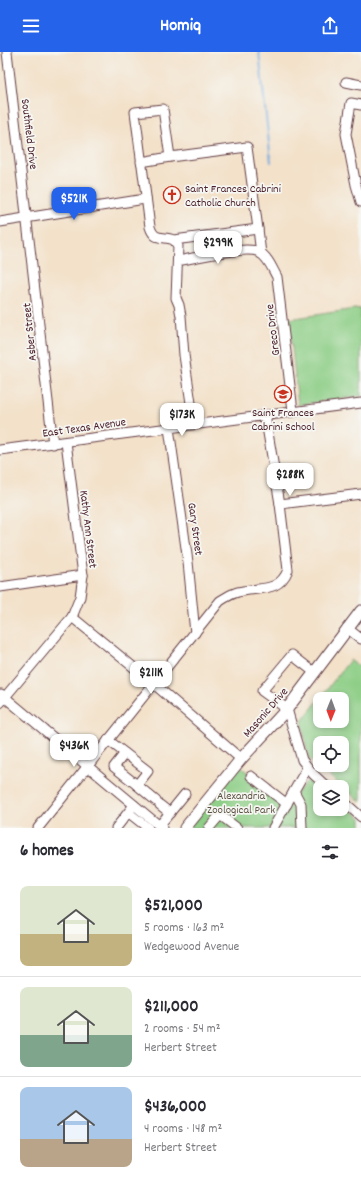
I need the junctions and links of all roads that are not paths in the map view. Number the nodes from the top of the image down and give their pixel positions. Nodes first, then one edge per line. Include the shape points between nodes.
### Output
1 (7, 52) edge
2 (346, 82) dead end
3 (361, 86) edge
4 (361, 105) edge
5 (170, 157) junction
6 (141, 162) junction
7 (145, 199) junction
8 (361, 202) edge
9 (28, 218) junction
10 (0, 222) edge
11 (258, 229) junction
12 (174, 240) junction
13 (259, 253) junction
14 (178, 261) junction
15 (361, 403) edge
16 (294, 411) junction
17 (265, 415) junction
18 (194, 424) junction
19 (169, 428) junction
20 (66, 442) junction
21 (53, 444) junction
22 (0, 450) edge
23 (361, 494) edge
24 (280, 504) junction
25 (83, 576) junction
26 (0, 587) edge
27 (361, 611) edge
28 (72, 617) junction
29 (347, 628) junction
30 (195, 633) junction
31 (361, 639) edge
32 (314, 672) junction
33 (154, 684) junction
34 (1, 698) edge
35 (287, 708) junction
36 (108, 740) junction
37 (125, 753) junction
38 (241, 759) junction
39 (88, 766) junction
40 (307, 768) junction
41 (251, 776) dead end
42 (320, 780) edge
43 (137, 785) junction
44 (294, 791) junction
45 (185, 794) dead end
46 (287, 804) junction
47 (349, 806) edge
48 (131, 809) junction
49 (170, 813) junction
50 (361, 817) edge
51 (160, 827) edge
52 (38, 828) edge
53 (116, 828) edge
54 (148, 828) edge
55 (185, 828) edge
56 (209, 828) edge
57 (237, 828) edge
58 (273, 828) edge
59 (302, 828) edge

1 - 9 street, Southfield Drive
2 - 3 street
4 - 8 street via 351,103 346,134
5 - 6 street
5 - 6 street via 163,109 135,112
5 - 11 street via 247,148
6 - 7 street
7 - 9 street
7 - 12 street via 152,234
9 - 10 street
9 - 21 street, Asber Street
11 - 12 street
11 - 13 street
12 - 14 street via 178,246
13 - 14 street via 244,249
13 - 16 street, Greco Drive via 268,261 277,277
14 - 18 street via 176,298 180,306
15 - 16 street, East Texas Avenue
16 - 17 street, East Texas Avenue
17 - 18 street, East Texas Avenue
17 - 24 street
18 - 19 street, East Texas Avenue
19 - 20 street, East Texas Avenue
19 - 30 street, Gary Street
20 - 21 street, East Texas Avenue
20 - 25 street, Kathy Ann Street
21 - 22 street, East Texas Avenue
23 - 24 street
24 - 30 street via 288,570 282,582 273,587 231,594 220,601
25 - 26 street
25 - 28 street, Kathy Ann Street via 80,597
27 - 29 main road, Masonic Drive
28 - 33 street
28 - 34 street, Kathy Ann Street
29 - 31 street
29 - 32 main road, Masonic Drive
30 - 33 street
32 - 35 main road, Masonic Drive
32 - 35 street via 292,655 262,691
33 - 36 street
33 - 38 street
34 - 39 street
35 - 38 main road, Masonic Drive
35 - 40 street via 302,760
36 - 37 street
36 - 39 street
37 - 43 street via 148,771
37 - 43 street via 114,767
38 - 55 main road, Masonic Drive
39 - 48 street
39 - 52 street
40 - 42 street
40 - 44 street
41 - 46 street
43 - 49 street
44 - 46 street
44 - 59 street via 301,804
45 - 49 street
46 - 58 street
47 - 50 street
48 - 51 street
48 - 53 street
48 - 54 street
49 - 51 street
56 - 57 street via 220,815

